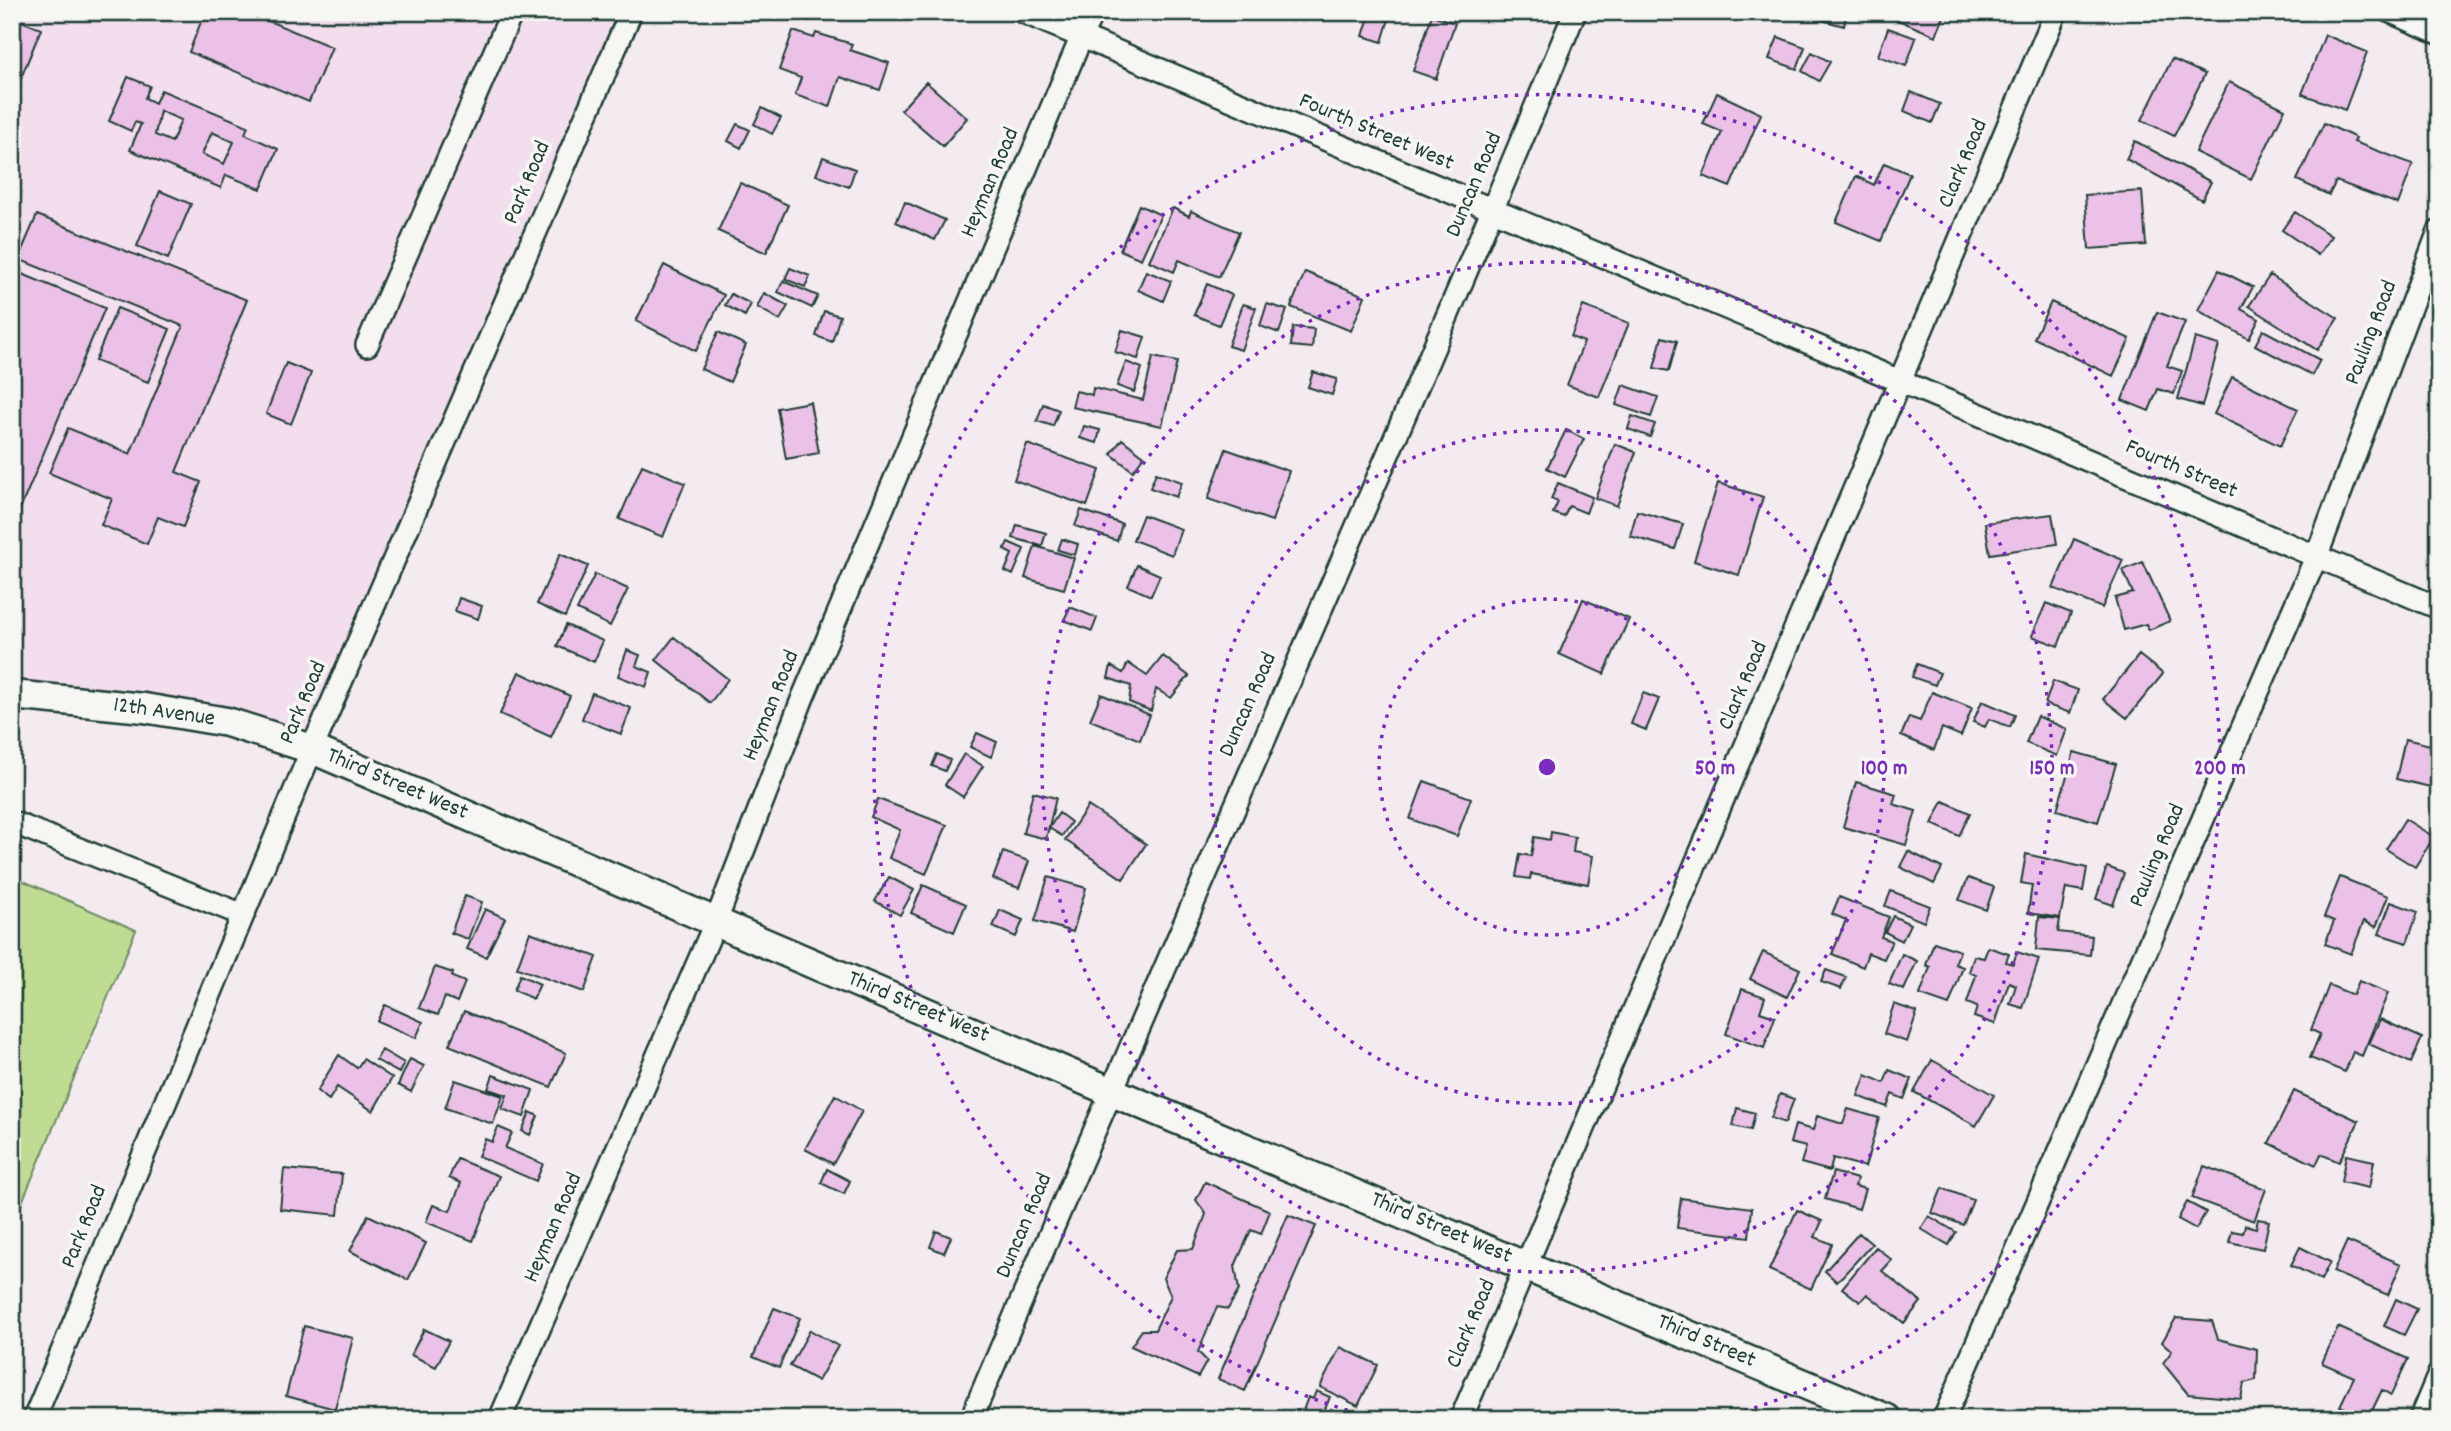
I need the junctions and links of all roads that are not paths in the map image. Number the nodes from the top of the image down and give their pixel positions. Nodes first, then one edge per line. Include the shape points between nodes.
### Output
1 (512, 12) edge
2 (631, 12) edge
3 (1023, 12) edge
4 (1092, 12) edge
5 (1575, 12) edge
6 (2056, 12) edge
7 (2391, 12) edge
8 (2439, 33) edge
9 (1081, 37) junction
10 (1493, 211) junction
11 (2439, 231) edge
12 (367, 345) dead end
13 (1902, 382) junction
14 (2317, 555) junction
15 (2439, 608) edge
16 (12, 695) edge
17 (312, 749) junction
18 (12, 821) edge
19 (243, 915) junction
20 (716, 921) junction
21 (1110, 1091) junction
22 (1525, 1265) junction
23 (2439, 1374) edge
24 (34, 1419) edge
25 (500, 1419) edge
26 (971, 1419) edge
27 (1461, 1419) edge
28 (1887, 1419) edge
29 (1944, 1419) edge
30 (2420, 1419) edge

1 - 12 street
2 - 17 street, Park Road
3 - 9 street, Fourth Street West
4 - 9 street, Heyman Road
5 - 10 street, Duncan Road
6 - 13 street, Clark Road
7 - 8 street
9 - 10 street, Fourth Street West
9 - 20 street, Heyman Road via 803,697
10 - 13 street, Fourth Street West
10 - 21 street, Duncan Road
11 - 14 street, Pauling Road
13 - 14 street, Fourth Street
13 - 22 street, Clark Road
14 - 15 street, Fourth Street
14 - 29 street, Pauling Road
16 - 17 main road, 12th Avenue via 144,708 227,722
17 - 19 street, Park Road
17 - 20 main road, Third Street West
18 - 19 street
19 - 24 street, Park Road
20 - 21 main road, Third Street West
20 - 25 street, Heyman Road
21 - 22 main road, Third Street West
21 - 26 street, Duncan Road
22 - 27 street, Clark Road
22 - 28 main road, Third Street
23 - 30 street

